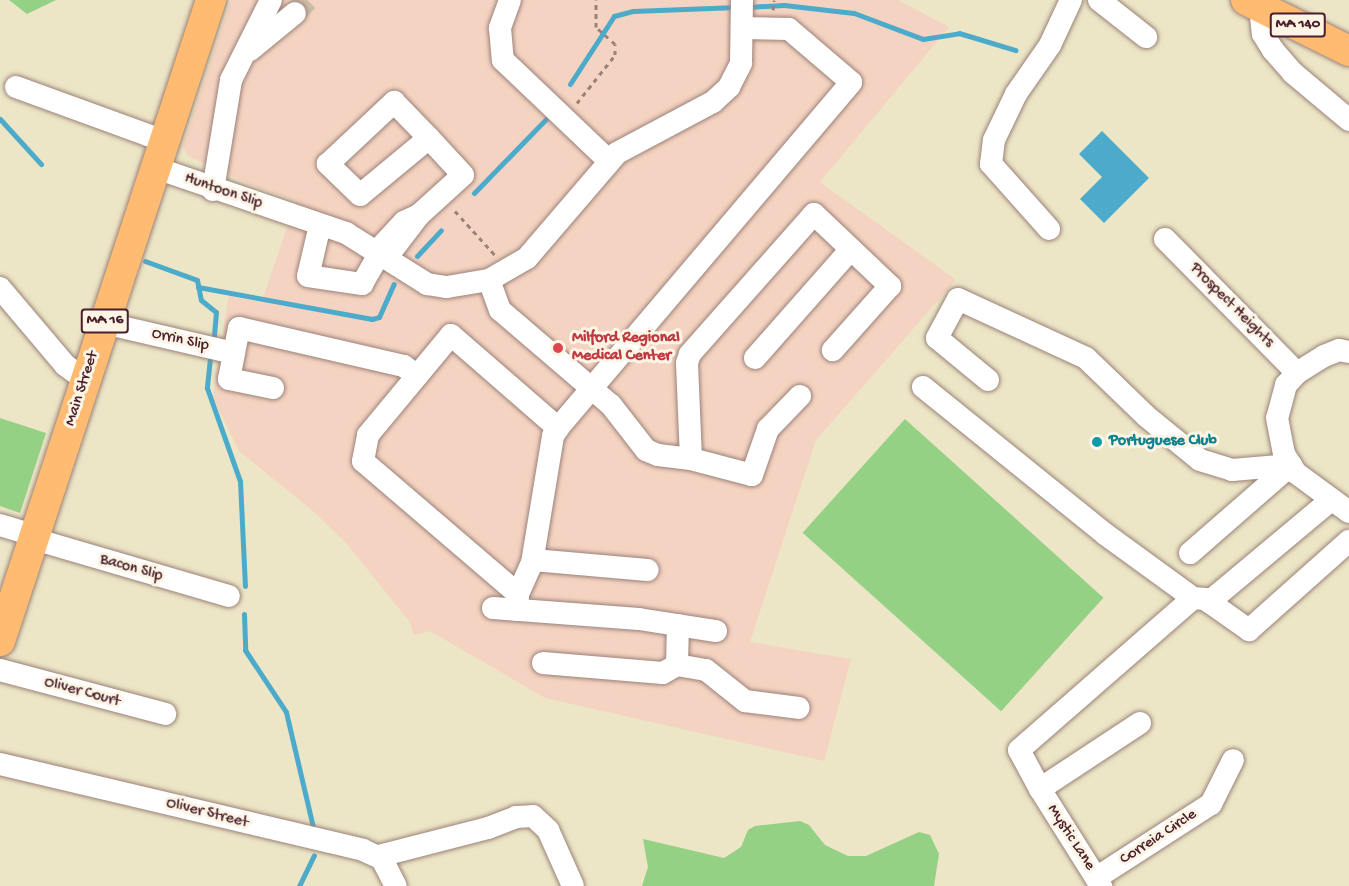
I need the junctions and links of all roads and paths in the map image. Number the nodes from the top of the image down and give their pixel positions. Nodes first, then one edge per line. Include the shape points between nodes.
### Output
1 (210, 0) edge
2 (273, 0) edge
3 (510, 0) edge
4 (596, 0) edge
5 (1071, 0) edge
6 (1099, 0) edge
7 (1253, 4) edge
8 (743, 16) edge
9 (1146, 37) dead end
10 (1349, 51) edge
11 (242, 57) junction
12 (16, 87) dead end
13 (578, 103) dead end
14 (1349, 120) edge
15 (429, 138) dead end
16 (160, 154) junction
17 (608, 160) junction
18 (213, 190) junction
19 (449, 205) dead end
20 (320, 225) junction
21 (1049, 229) dead end
22 (1165, 239) dead end
23 (851, 249) junction
24 (381, 254) junction
25 (495, 270) junction
26 (0, 288) edge
27 (104, 323) junction
28 (833, 350) dead end
29 (227, 352) junction
30 (1349, 352) edge
31 (755, 357) dead end
32 (1298, 373) junction
33 (417, 376) junction
34 (86, 380) junction
35 (988, 380) dead end
36 (923, 387) dead end
37 (273, 388) dead end
38 (592, 389) junction
39 (800, 396) dead end
40 (558, 428) junction
41 (691, 459) junction
42 (1291, 465) junction
43 (1340, 506) edge
44 (0, 525) edge
45 (34, 538) junction
46 (1349, 540) edge
47 (1190, 553) dead end
48 (533, 560) junction
49 (648, 570) dead end
50 (230, 596) dead end
51 (1201, 600) junction
52 (518, 602) junction
53 (493, 608) dead end
54 (678, 626) junction
55 (716, 631) dead end
56 (0, 641) edge
57 (543, 663) dead end
58 (676, 665) junction
59 (0, 670) edge
60 (799, 708) dead end
61 (165, 714) dead end
62 (1140, 723) dead end
63 (1233, 760) dead end
64 (0, 764) edge
65 (1040, 789) junction
66 (379, 856) junction
67 (1098, 882) edge
68 (396, 886) edge
69 (573, 886) edge

1 - 16 main road, Main Street / MA 16
2 - 11 street
2 - 11 street via 283,12 295,13
3 - 17 street via 500,28 503,60
4 - 13 path via 599,29 615,44 615,55
5 - 21 street via 1050,45 1016,94 994,140 991,164
6 - 9 street
7 - 10 main road, MA 140
7 - 14 street via 1273,50 1293,73
8 - 17 street via 738,72 719,98 634,141
8 - 38 street via 789,28 851,82
11 - 18 street via 224,108
12 - 16 street, Huntoon Slip
15 - 24 street via 463,175
16 - 18 street, Huntoon Slip
16 - 27 main road, Main Street / MA 16
17 - 25 street via 526,258
18 - 20 street, Huntoon Slip
19 - 25 path
20 - 24 street, Huntoon Slip via 346,234
20 - 24 street via 308,276 362,284
22 - 32 street, Prospect Heights
23 - 28 street via 890,286
23 - 31 street
23 - 41 street via 814,214 690,354 687,363
24 - 25 street, Huntoon Slip via 426,284 447,287
25 - 38 street via 500,310
26 - 34 street via 65,365
27 - 29 street, Orrin Slip
27 - 34 main road, Main Street / MA 16
29 - 33 street via 239,328 404,366
29 - 37 street via 229,380
30 - 32 street via 1339,350 1324,356
32 - 42 street via 1286,385 1277,418 1284,454
33 - 40 street via 451,335
33 - 52 street via 368,435 363,461
34 - 45 main road, Main Street / MA 16
35 - 42 street via 937,338 958,299 1086,358 1146,416 1200,460 1232,470
36 - 51 street via 1105,534
38 - 40 street
38 - 41 street via 646,450
39 - 41 street via 768,429 752,475
40 - 48 street via 553,436
42 - 43 street
42 - 47 street
43 - 51 street
44 - 45 street, Bacon Slip
45 - 50 street, Bacon Slip
45 - 56 main road, Main Street / MA 16
46 - 51 street via 1249,630
48 - 49 street
48 - 52 street
51 - 65 street, Mystic Lane via 1019,750
52 - 53 street
52 - 54 street
54 - 55 street
54 - 58 street
57 - 58 street via 663,673
58 - 60 street via 706,670 745,701
59 - 61 street, Oliver Court
62 - 65 street
63 - 67 street, Correia Circle via 1211,804
64 - 66 street, Oliver Street
65 - 67 street, Mystic Lane
66 - 68 street
66 - 69 street via 527,816 545,824

